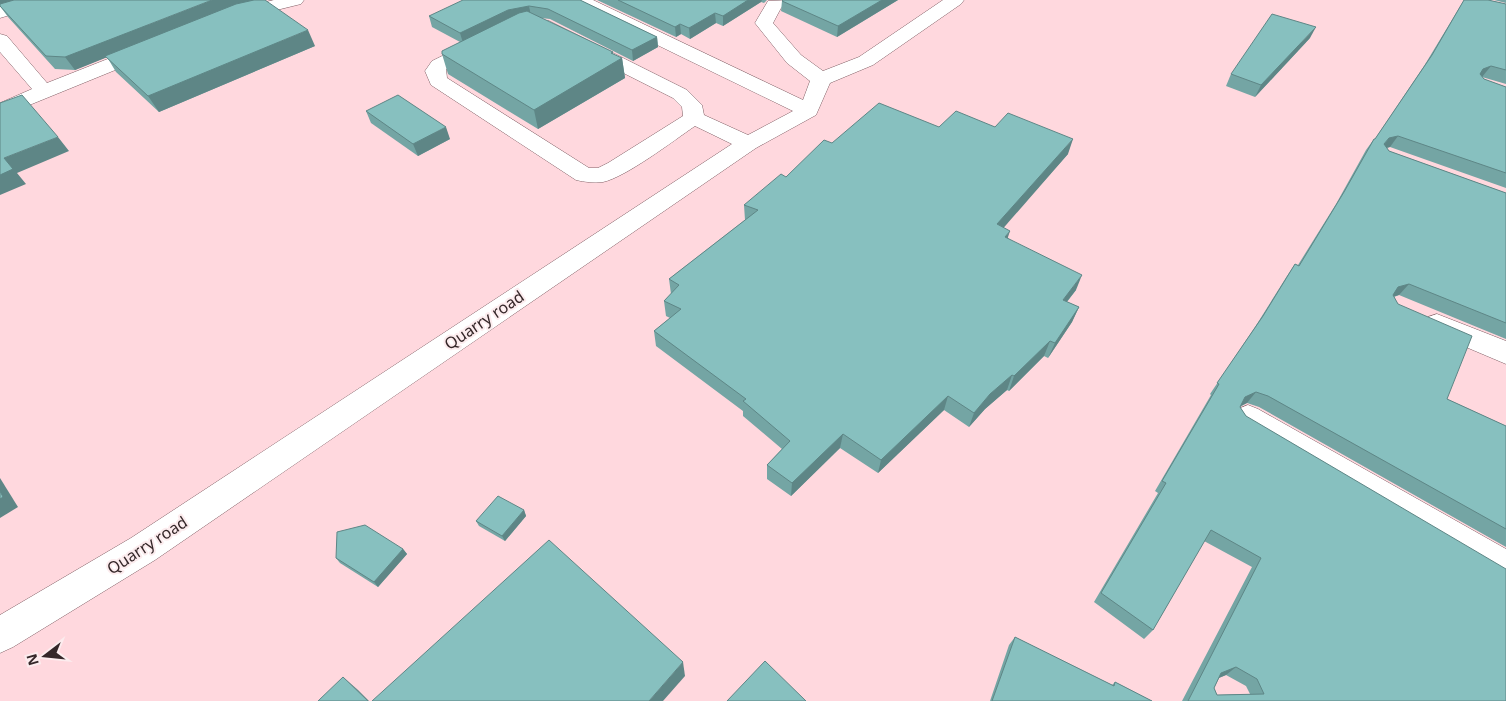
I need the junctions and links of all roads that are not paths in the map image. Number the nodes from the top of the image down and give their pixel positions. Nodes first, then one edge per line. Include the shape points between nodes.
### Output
1 (40, 0) edge
2 (295, 0) edge
3 (579, 0) edge
4 (782, 0) edge
5 (955, 0) edge
6 (0, 13) edge
7 (218, 22) edge
8 (0, 40) edge
9 (163, 43) edge
10 (821, 78) junction
11 (44, 91) junction
12 (0, 111) edge
13 (809, 111) junction
14 (694, 118) junction
15 (748, 143) junction
16 (1416, 315) edge
17 (1506, 353) edge
18 (1248, 417) edge
19 (1506, 567) edge
20 (0, 636) edge

1 - 6 street
2 - 7 street
3 - 13 street
4 - 10 street via 774,5 764,23 794,59
5 - 10 street via 866,61
8 - 11 street
9 - 11 street
10 - 13 street
11 - 12 street
13 - 15 street, Quarry road
14 - 14 street via 616,168 601,175 584,175 438,81 434,71 439,65 517,26 543,25 680,94 692,105
14 - 15 street
15 - 20 street, Quarry road via 143,548
16 - 17 street
18 - 19 street

